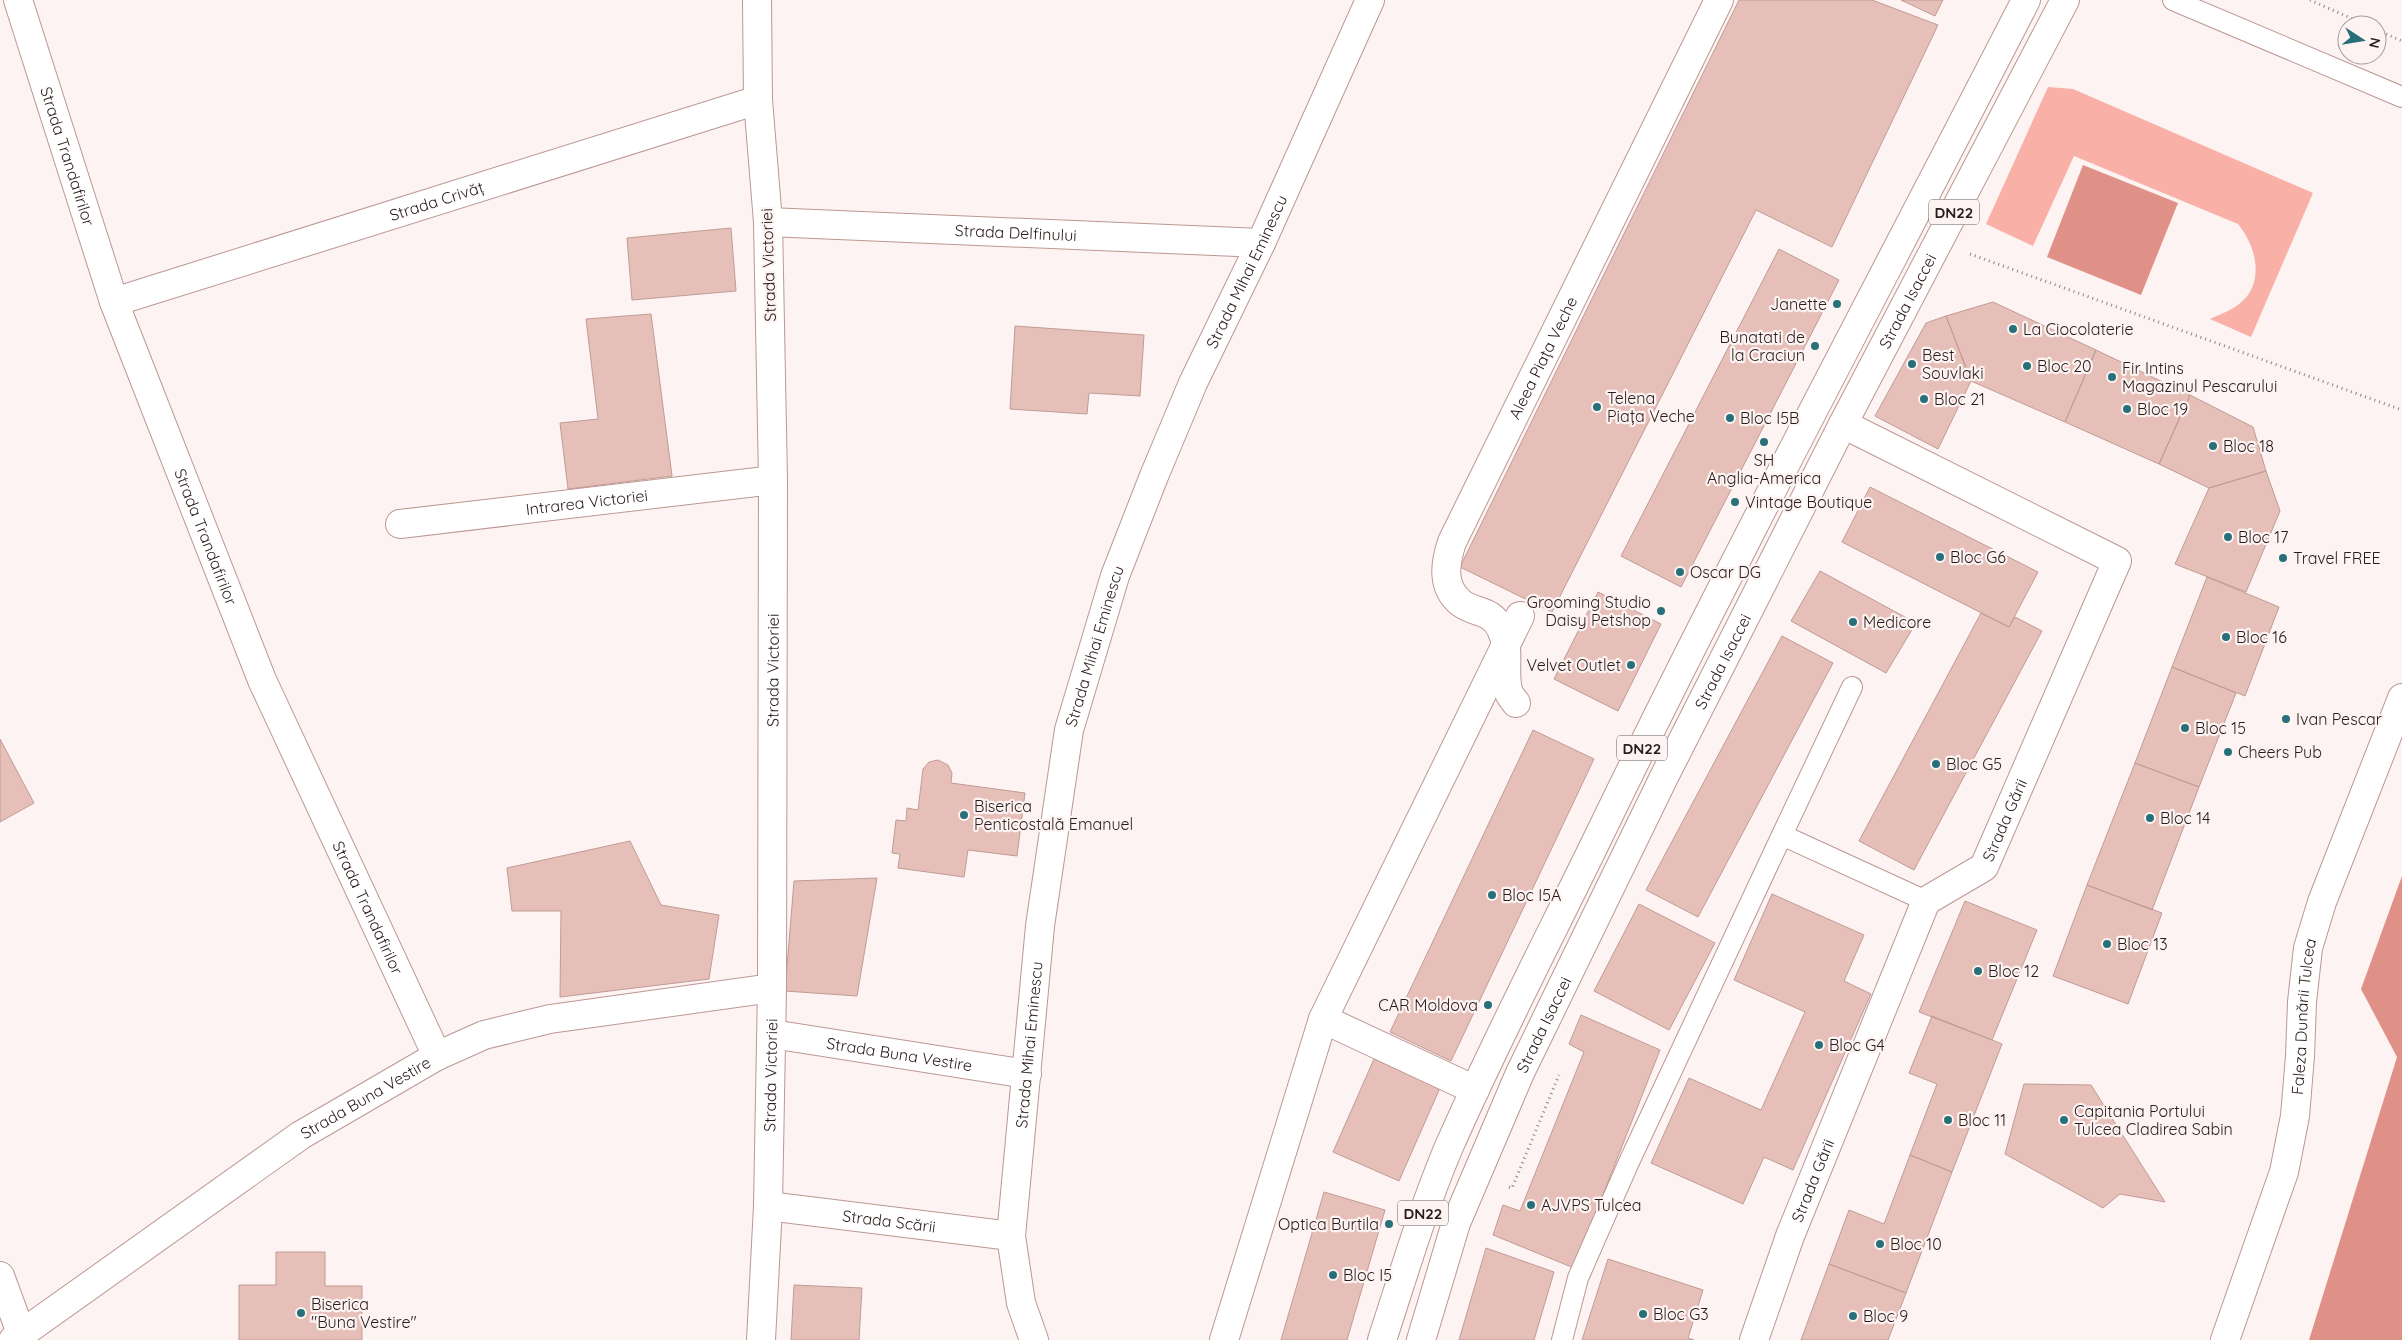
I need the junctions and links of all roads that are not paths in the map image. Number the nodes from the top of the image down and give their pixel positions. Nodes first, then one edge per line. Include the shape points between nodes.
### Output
1 (18, 0) edge
2 (757, 0) edge
3 (1370, 0) edge
4 (1719, 0) edge
5 (2026, 0) edge
6 (2065, 0) edge
7 (2173, 0) edge
8 (2402, 97) edge
9 (758, 100) junction
10 (768, 222) junction
11 (1261, 243) junction
12 (114, 302) junction
13 (1843, 424) junction
14 (773, 480) junction
15 (400, 524) dead end
16 (1520, 616) dead end
17 (1507, 643) junction
18 (1852, 687) dead end
19 (2402, 698) edge
20 (1516, 703) dead end
21 (1782, 835) junction
22 (1926, 901) junction
23 (772, 988) junction
24 (1323, 1019) junction
25 (772, 1034) junction
26 (437, 1056) junction
27 (1026, 1074) junction
28 (1475, 1090) junction
29 (768, 1206) junction
30 (1011, 1236) junction
31 (0, 1276) edge
32 (17, 1336) edge
33 (761, 1340) edge
34 (1034, 1340) edge
35 (1224, 1340) edge
36 (1382, 1340) edge
37 (1421, 1340) edge
38 (1562, 1340) edge
39 (1754, 1340) edge
40 (2225, 1340) edge

1 - 12 street, Strada Trandafirilor
2 - 9 street, Strada Victoriei
3 - 11 street, Strada Mihai Eminescu
4 - 17 street, Aleea Piața Veche via 1452,542 1445,563 1448,588 1461,603 1492,616
5 - 28 street, Strada Isaccei / DN22 via 1644,744
6 - 13 street, Strada Isaccei / DN22
7 - 8 lane
9 - 10 street, Strada Victoriei
9 - 12 street, Strada Crivăț
10 - 11 street, Strada Delfinului
10 - 14 street, Strada Victoriei
11 - 27 street, Strada Mihai Eminescu via 1193,383 1154,476 1115,576 1069,730 1040,926
12 - 26 street, Strada Trandafirilor via 262,680
13 - 22 street, Strada Gării via 2117,561 1984,868
13 - 37 street, Strada Isaccei / DN22 via 1664,777 1520,1073 1456,1223
14 - 15 street, Intrarea Victoriei
14 - 23 street, Strada Victoriei
16 - 17 street
17 - 20 street, Aleea Piața Veche via 1508,691
17 - 24 street
18 - 21 lane
19 - 40 street, Faleza Dunării Tulcea via 2322,902 2308,948 2295,1116 2284,1172
21 - 22 lane
21 - 38 lane via 1628,1162 1578,1278
22 - 39 street, Strada Gării via 1790,1236
23 - 25 street, Strada Victoriei
23 - 26 street, Strada Buna Vestire via 550,1019 484,1035
24 - 28 street
24 - 35 street
25 - 27 street, Strada Buna Vestire
25 - 29 street, Strada Victoriei
26 - 32 street, Strada Buna Vestire via 301,1135
27 - 30 street, Strada Mihai Eminescu
28 - 36 street, Strada Isaccei / DN22 via 1423,1212
29 - 30 street, Strada Scării
29 - 33 street, Strada Victoriei
30 - 34 street, Strada Mihai Eminescu via 1021,1303
31 - 32 street

